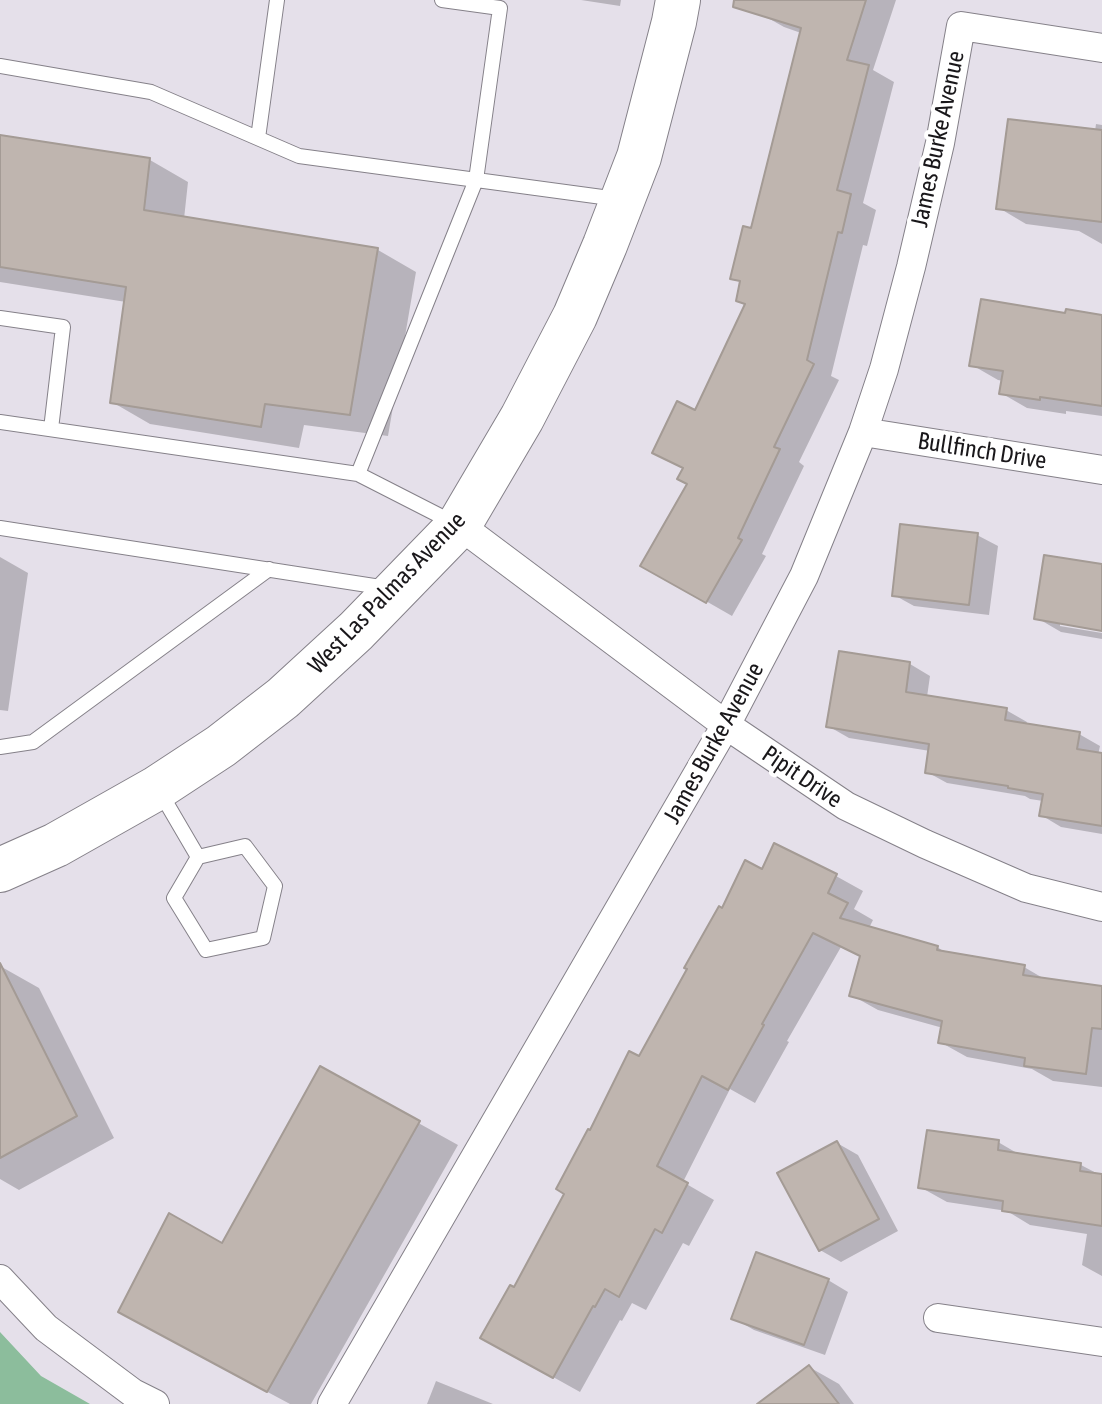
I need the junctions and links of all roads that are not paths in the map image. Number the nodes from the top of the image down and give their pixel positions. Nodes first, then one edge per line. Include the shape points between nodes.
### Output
1 (277, 0) edge
2 (442, 0) edge
3 (678, 0) edge
4 (1102, 48) edge
5 (0, 66) edge
6 (258, 138) junction
7 (476, 180) junction
8 (623, 199) junction
9 (0, 318) edge
10 (0, 422) edge
11 (51, 429) junction
12 (863, 432) junction
13 (1102, 470) edge
14 (358, 474) junction
15 (459, 525) junction
16 (0, 528) edge
17 (269, 569) junction
18 (397, 589) junction
19 (726, 725) junction
20 (0, 747) edge
21 (157, 788) junction
22 (198, 857) junction
23 (0, 870) edge
24 (1102, 907) edge
25 (0, 1279) edge
26 (938, 1318) dead end
27 (1102, 1342) edge
28 (155, 1404) edge
29 (332, 1404) edge

1 - 6 lane
2 - 7 lane via 500,8
3 - 8 main road, West Las Palmas Avenue via 639,157
4 - 12 street, James Burke Avenue via 961,26 911,267
5 - 6 lane via 151,92
6 - 7 lane via 299,156
7 - 8 lane
7 - 14 lane
8 - 15 main road, West Las Palmas Avenue via 575,316
9 - 11 lane via 63,327
10 - 11 lane
11 - 14 lane
12 - 13 street, Bullfinch Drive
12 - 19 street, James Burke Avenue via 804,576
14 - 15 lane
15 - 18 main road, West Las Palmas Avenue
15 - 19 street, Pipit Drive
16 - 17 lane
17 - 18 lane
17 - 20 lane via 33,742
18 - 21 main road, West Las Palmas Avenue via 283,698
19 - 24 street, Pipit Drive via 872,819 1026,888
19 - 29 street, James Burke Avenue
21 - 22 lane
21 - 23 main road, West Las Palmas Avenue
22 - 22 lane via 174,898 206,950 263,938 275,886 245,846
25 - 28 street via 46,1328
26 - 27 street

